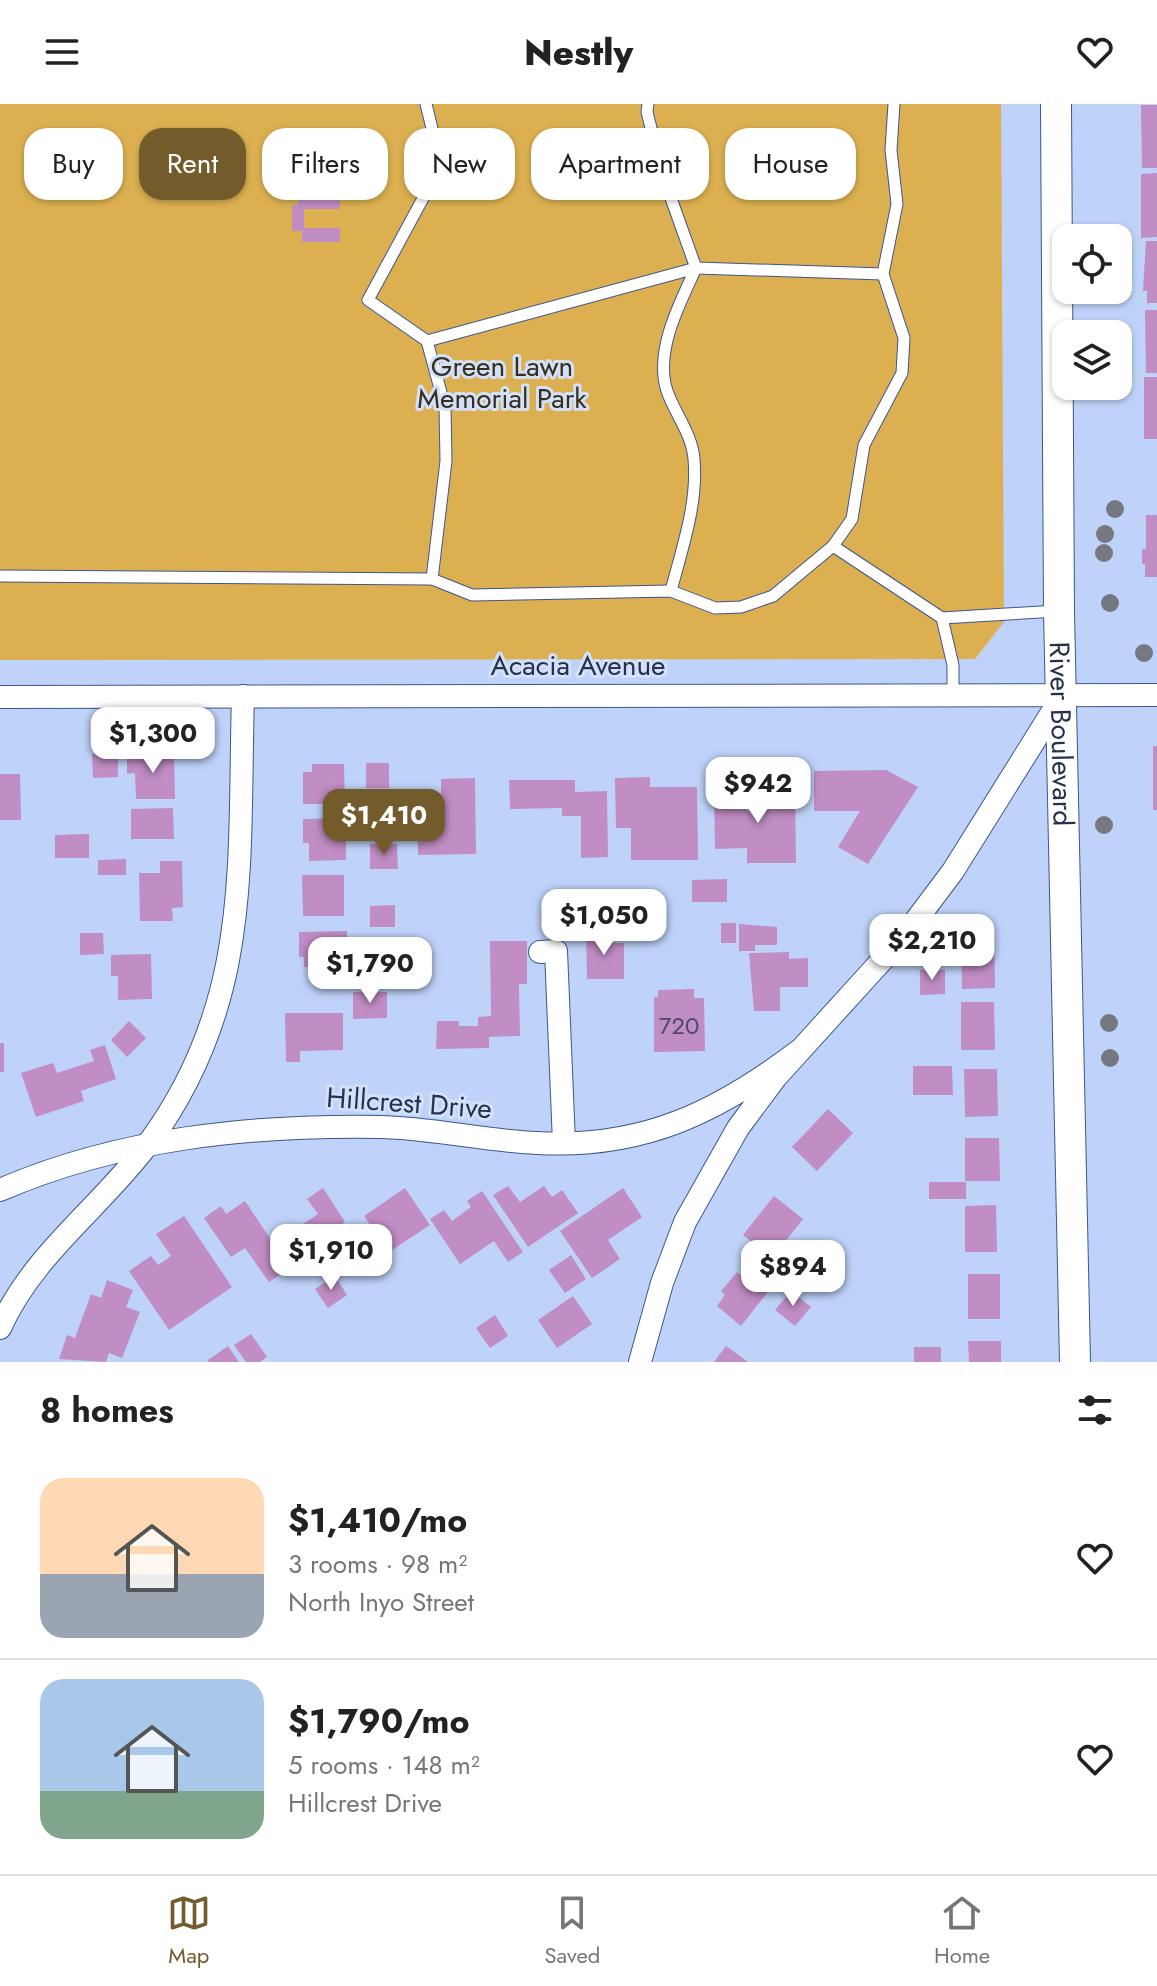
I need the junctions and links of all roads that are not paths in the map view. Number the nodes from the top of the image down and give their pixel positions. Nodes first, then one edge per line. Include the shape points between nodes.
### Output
1 (426, 104) edge
2 (648, 104) edge
3 (894, 104) edge
4 (1056, 104) edge
5 (696, 268) junction
6 (883, 274) junction
7 (427, 341) junction
8 (833, 546) junction
9 (0, 576) edge
10 (432, 579) junction
11 (671, 591) junction
12 (1059, 611) junction
13 (942, 618) junction
14 (953, 694) junction
15 (1157, 695) edge
16 (243, 696) junction
17 (1063, 696) junction
18 (0, 697) edge
19 (540, 952) dead end
20 (800, 1050) junction
21 (564, 1143) junction
22 (147, 1145) junction
23 (0, 1190) edge
24 (0, 1328) edge
25 (640, 1362) edge
26 (1075, 1362) edge

1 - 7 lane via 441,165 368,300
2 - 5 lane via 663,176
3 - 6 lane via 891,150 897,204
4 - 12 main road, River Boulevard
5 - 6 lane
5 - 7 lane
5 - 11 lane via 673,320 664,365 667,390 694,456 694,498
6 - 8 lane via 904,338 902,373 864,445 852,519
7 - 10 lane via 445,407 446,461
8 - 11 lane via 773,596 741,607 715,608
8 - 13 lane
9 - 10 lane
10 - 11 lane via 472,595
12 - 13 lane
12 - 17 main road, River Boulevard
13 - 14 lane via 953,665
14 - 16 street, Acacia Avenue
14 - 17 street, Acacia Avenue
15 - 17 street, Acacia Avenue
16 - 18 street, Acacia Avenue
16 - 22 street via 239,896 232,951 203,1049
17 - 20 street via 953,871 853,997
17 - 26 main road, River Boulevard
19 - 21 street via 556,951
20 - 21 street, Hillcrest Drive via 748,1090 674,1124 631,1136
20 - 25 street via 738,1128 685,1222
21 - 22 street, Hillcrest Drive via 385,1127 300,1126
22 - 23 street, Hillcrest Drive via 81,1161
22 - 24 street via 33,1271

